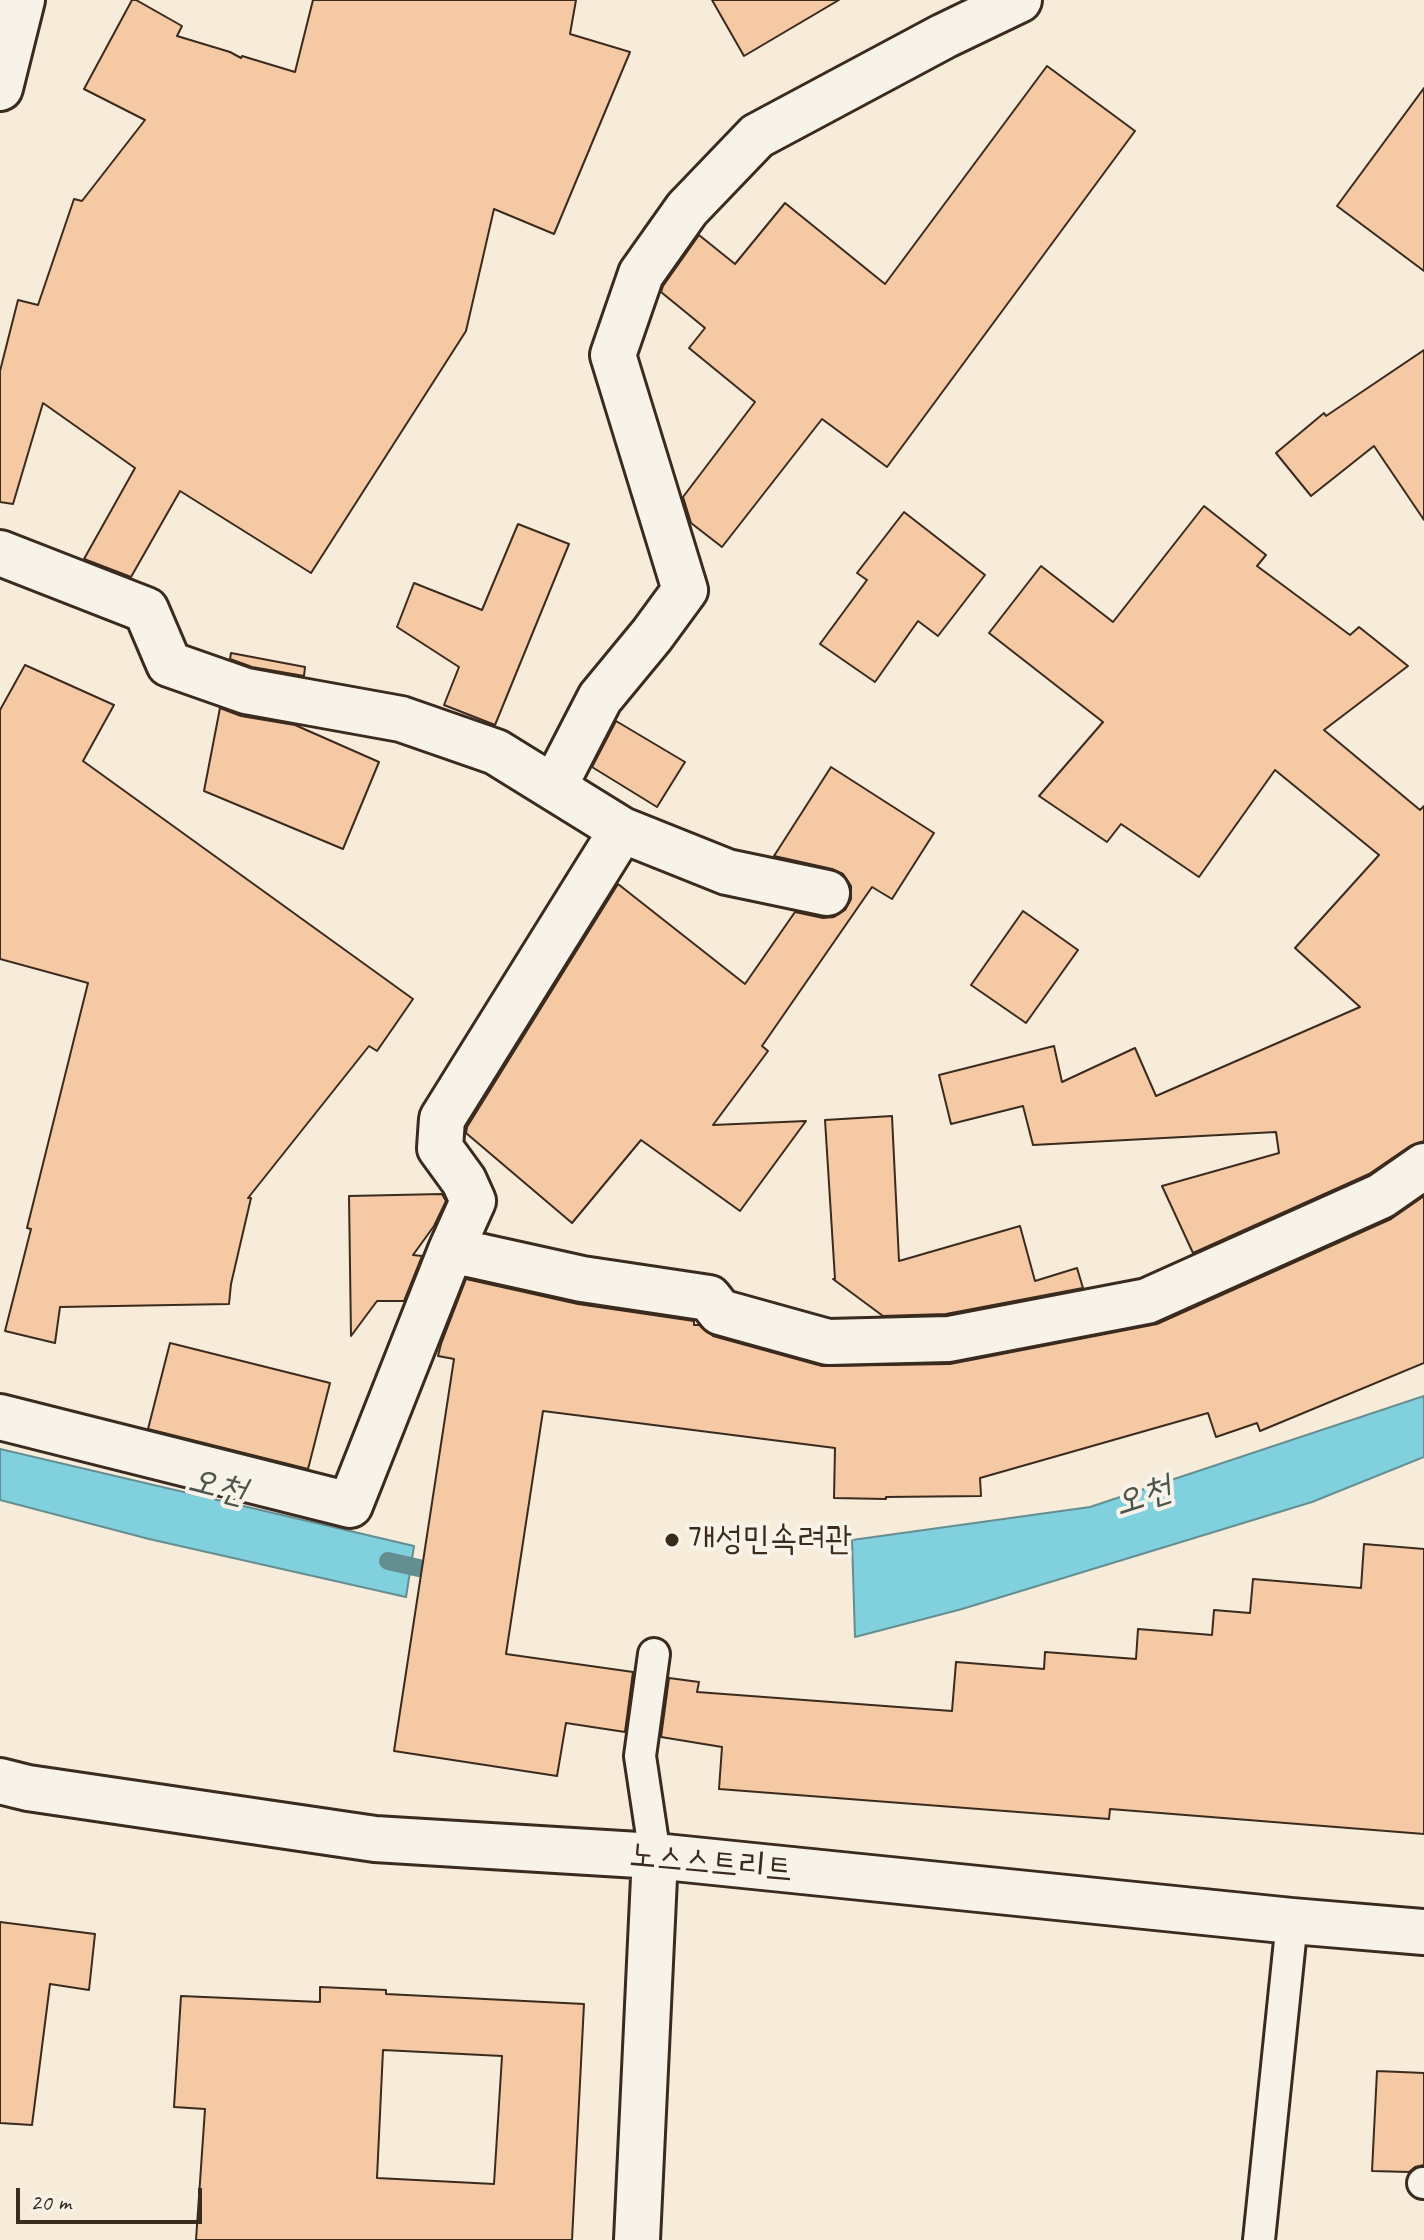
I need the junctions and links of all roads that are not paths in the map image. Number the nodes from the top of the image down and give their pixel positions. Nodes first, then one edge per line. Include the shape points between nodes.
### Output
1 (22, 0) edge
2 (1019, 0) edge
3 (0, 88) edge
4 (0, 553) edge
5 (554, 787) junction
6 (622, 830) junction
7 (827, 893) dead end
8 (1424, 1166) edge
9 (451, 1250) junction
10 (0, 1417) edge
11 (654, 1654) dead end
12 (0, 1781) edge
13 (655, 1856) junction
14 (1292, 1921) junction
15 (1424, 1932) edge
16 (637, 2240) edge
17 (1259, 2240) edge

1 - 3 street
2 - 5 street via 757,136 687,209 641,274 613,355 685,590 600,698
4 - 5 street via 146,610 169,664 246,691 401,719 496,752
5 - 6 street
6 - 7 street via 727,872
6 - 9 street via 442,1119 440,1148 473,1201
8 - 9 street via 1381,1196 1147,1301 949,1339 828,1342 720,1312 709,1298 582,1279
9 - 10 street via 350,1505
11 - 13 lane via 640,1756
12 - 13 street, 노스스트리트 via 375,1839
13 - 14 street, 노스스트리트
13 - 16 street
14 - 15 street, 노스스트리트
14 - 17 lane

